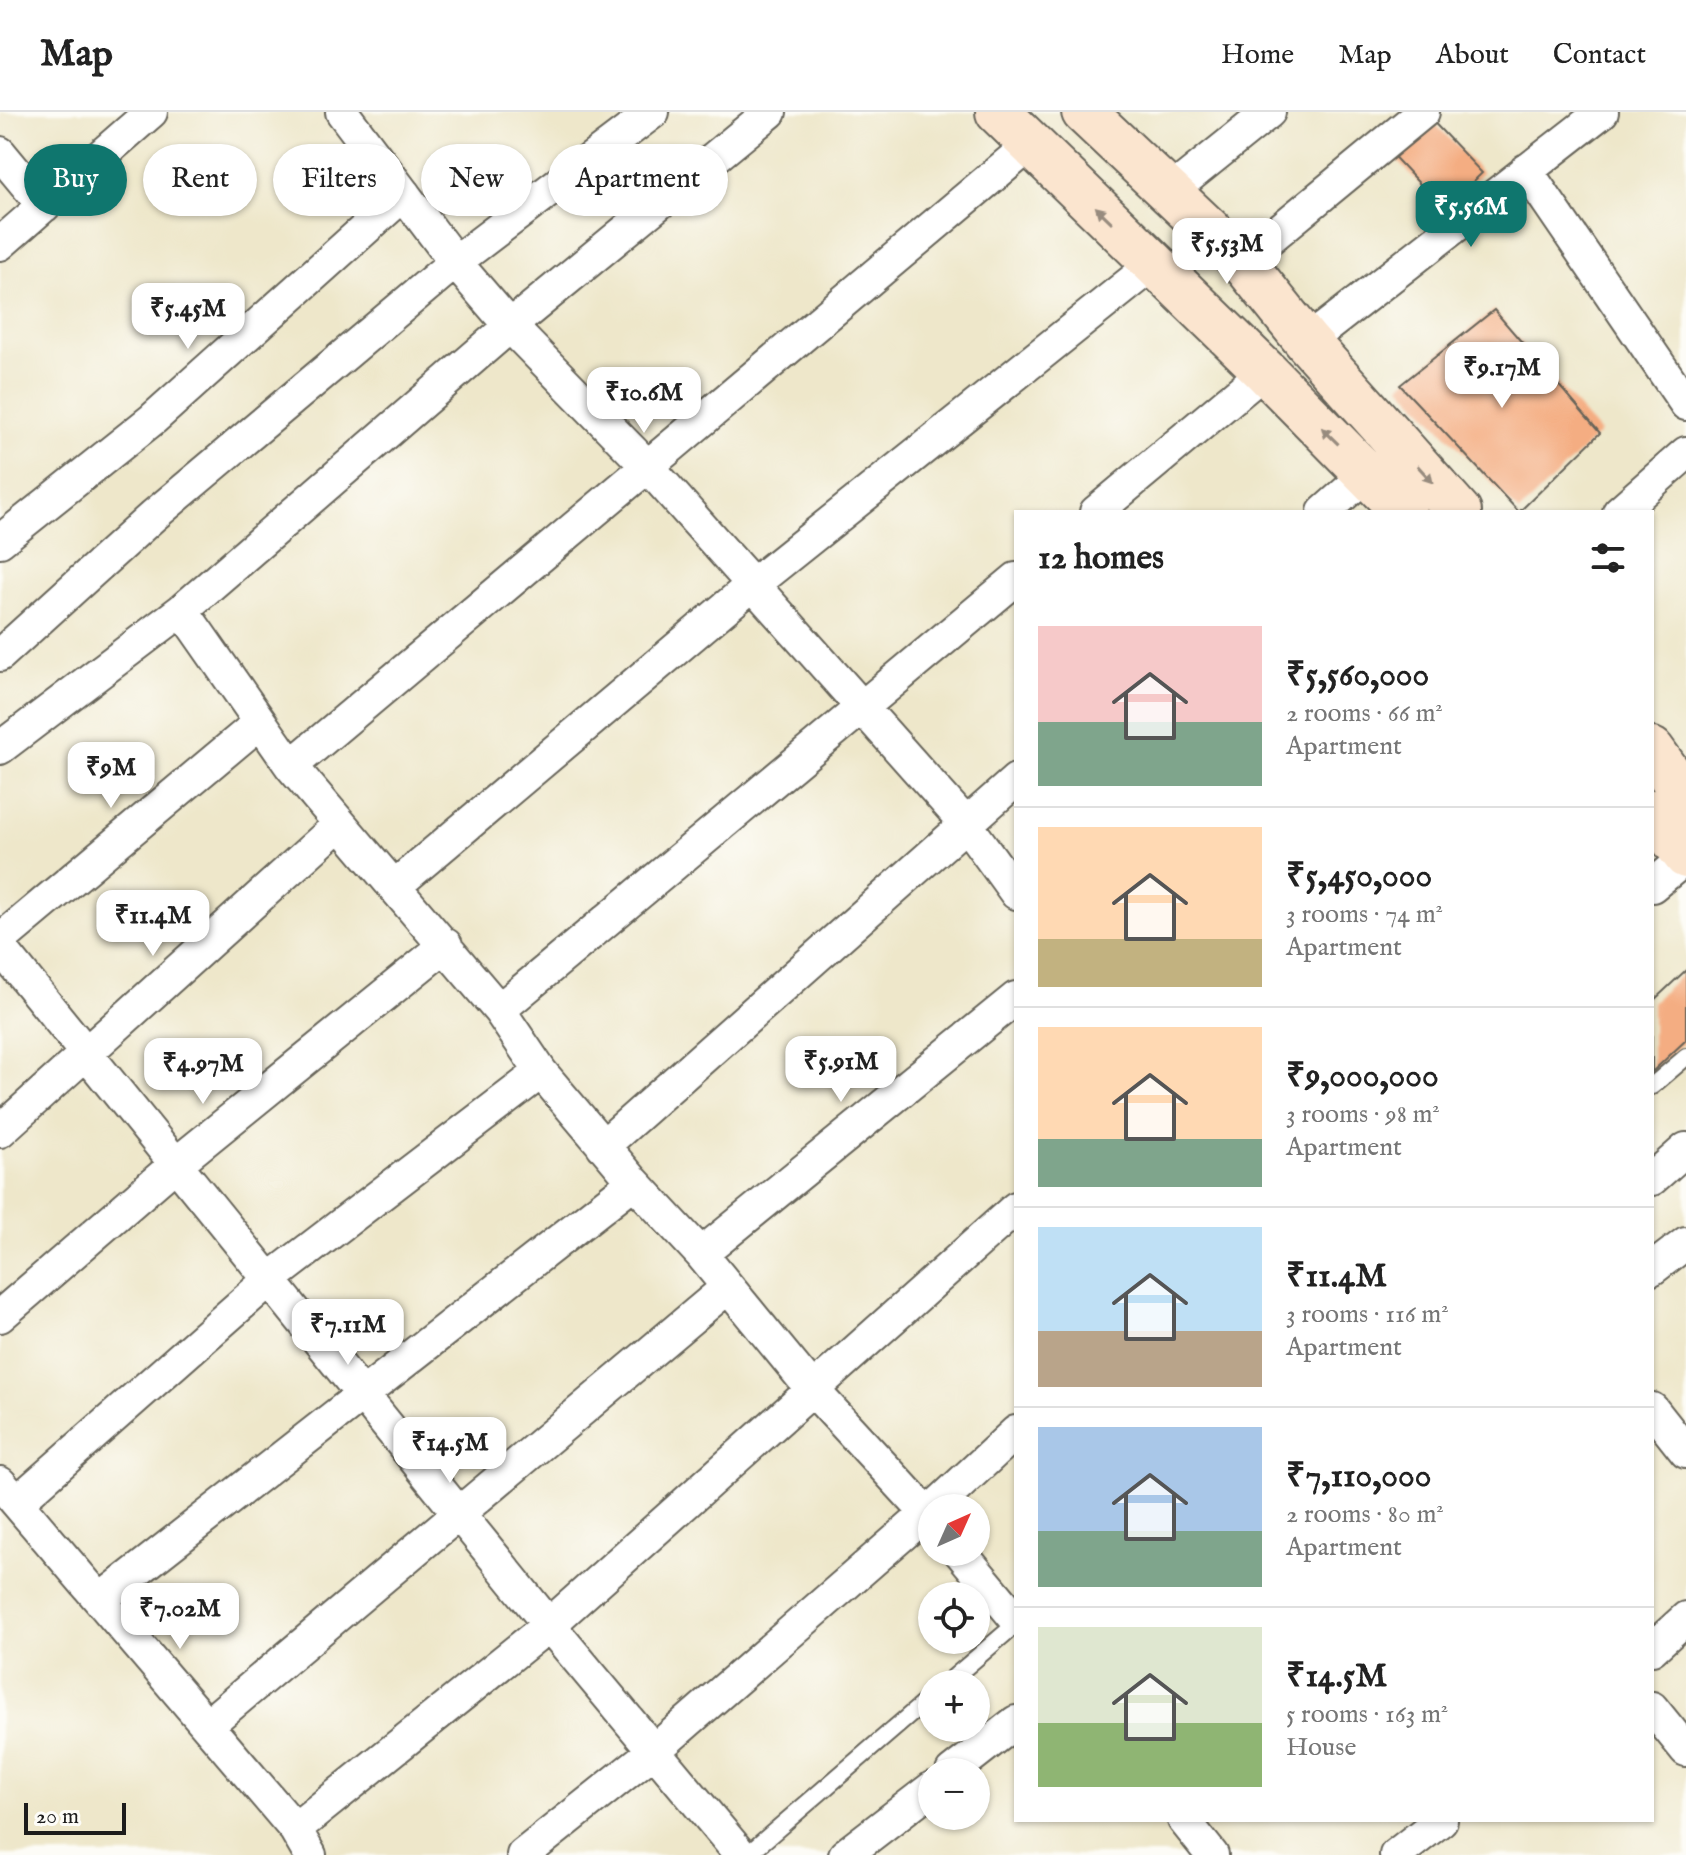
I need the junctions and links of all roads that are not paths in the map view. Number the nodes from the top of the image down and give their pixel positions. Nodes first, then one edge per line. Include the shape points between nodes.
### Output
1 (151, 112) edge
2 (342, 112) edge
3 (653, 112) edge
4 (770, 112) edge
5 (998, 112) edge
6 (1084, 112) edge
7 (1269, 112) edge
8 (1423, 112) edge
9 (1602, 112) edge
10 (115, 144) edge
11 (366, 144) edge
12 (1031, 144) junction
13 (0, 153) edge
14 (1526, 170) junction
15 (24, 182) edge
16 (1171, 191) junction
17 (405, 195) edge
18 (32, 216) edge
19 (379, 216) edge
20 (0, 244) edge
21 (1242, 261) junction
22 (455, 262) junction
23 (1155, 263) junction
24 (510, 326) junction
25 (1307, 342) junction
26 (1265, 371) junction
27 (1686, 404) edge
28 (1686, 453) edge
29 (649, 468) junction
30 (1367, 474) junction
31 (1098, 510) edge
32 (1326, 510) edge
33 (1402, 510) edge
34 (1457, 510) edge
35 (1621, 510) edge
36 (0, 541) edge
37 (1014, 581) edge
38 (751, 586) junction
39 (182, 610) junction
40 (0, 655) edge
41 (862, 707) junction
42 (258, 724) junction
43 (0, 748) edge
44 (1654, 753) edge
45 (291, 766) junction
46 (1014, 782) edge
47 (1686, 797) edge
48 (1654, 815) edge
49 (340, 824) junction
50 (966, 824) junction
51 (1686, 857) edge
52 (1654, 884) edge
53 (396, 885) junction
54 (1014, 890) edge
55 (0, 940) edge
56 (446, 945) junction
57 (0, 947) edge
58 (1014, 1000) edge
59 (499, 1010) junction
60 (87, 1055) junction
61 (1686, 1057) edge
62 (541, 1072) junction
63 (1654, 1084) edge
64 (0, 1131) edge
65 (603, 1146) junction
66 (1686, 1149) edge
67 (176, 1164) junction
68 (1654, 1177) edge
69 (634, 1182) junction
70 (1014, 1210) edge
71 (1686, 1243) edge
72 (701, 1254) junction
73 (1654, 1267) edge
74 (269, 1280) junction
75 (728, 1287) junction
76 (0, 1316) edge
77 (811, 1388) junction
78 (361, 1393) junction
79 (1654, 1412) edge
80 (1014, 1434) edge
81 (1686, 1452) edge
82 (8, 1493) edge
83 (951, 1494) edge
84 (918, 1499) edge
85 (458, 1514) junction
86 (918, 1524) edge
87 (971, 1566) edge
88 (100, 1600) junction
89 (1686, 1618) edge
90 (1014, 1619) edge
91 (1014, 1623) edge
92 (549, 1625) junction
93 (1654, 1647) edge
94 (962, 1670) edge
95 (918, 1708) edge
96 (1654, 1710) edge
97 (1014, 1724) edge
98 (207, 1725) junction
99 (655, 1750) junction
100 (1686, 1750) edge
101 (970, 1758) edge
102 (918, 1799) edge
103 (1186, 1822) edge
104 (1438, 1822) edge
105 (303, 1842) edge
106 (523, 1855) edge
107 (744, 1855) edge
108 (845, 1855) edge
109 (1212, 1855) edge
110 (1396, 1855) edge

1 - 10 street
2 - 11 street
3 - 22 street
4 - 24 street
5 - 12 main road
6 - 16 main road
7 - 16 street
8 - 21 street
9 - 14 street
23 -> 12 main road
12 - 29 street
13 - 15 street
14 - 25 street
14 - 27 street
16 - 21 main road
17 - 22 street
18 - 20 street
19 - 36 street via 153,419
21 - 25 main road
22 - 24 street
22 - 40 street via 153,516
23 - 26 main road
23 - 38 street
24 - 29 street
24 - 39 street
25 -> 34 main road
30 -> 26 main road
26 - 31 street
28 - 35 street
29 - 38 street
29 - 45 street
30 - 32 street
30 - 33 main road
37 - 41 street
38 - 41 street
38 - 53 street
39 - 42 street
39 - 43 street
41 - 50 street
41 - 59 street
42 - 45 street
42 - 55 street
44 - 47 main road
45 - 49 street
46 - 50 street
48 - 51 main road
49 - 53 street
49 - 60 street
50 - 54 street
50 - 65 street
51 - 52 street
53 - 56 street
56 - 59 street
56 - 67 street
57 - 60 street
58 - 72 street
59 - 62 street
60 - 64 street
60 - 67 street
61 - 63 lane
62 - 65 street
62 - 74 street
65 - 69 street
66 - 68 street
67 - 74 street
67 - 76 street
69 - 72 street
69 - 78 street
70 - 77 street
71 - 73 street
72 - 75 street
74 - 78 street
74 - 82 street
75 - 77 street
75 - 85 street
77 - 84 street
77 - 92 street
78 - 85 street
78 - 88 street
79 - 81 street
80 - 83 street
82 - 88 street
85 - 92 street
85 - 98 street
86 - 99 street
87 - 90 street
88 - 98 street
89 - 93 street
91 - 94 lane
92 - 99 street
92 - 105 street
95 - 107 lane
96 - 100 street
97 - 101 street
98 - 105 street
99 - 106 street
99 - 107 street
102 - 108 street
103 - 109 street
104 - 110 street

